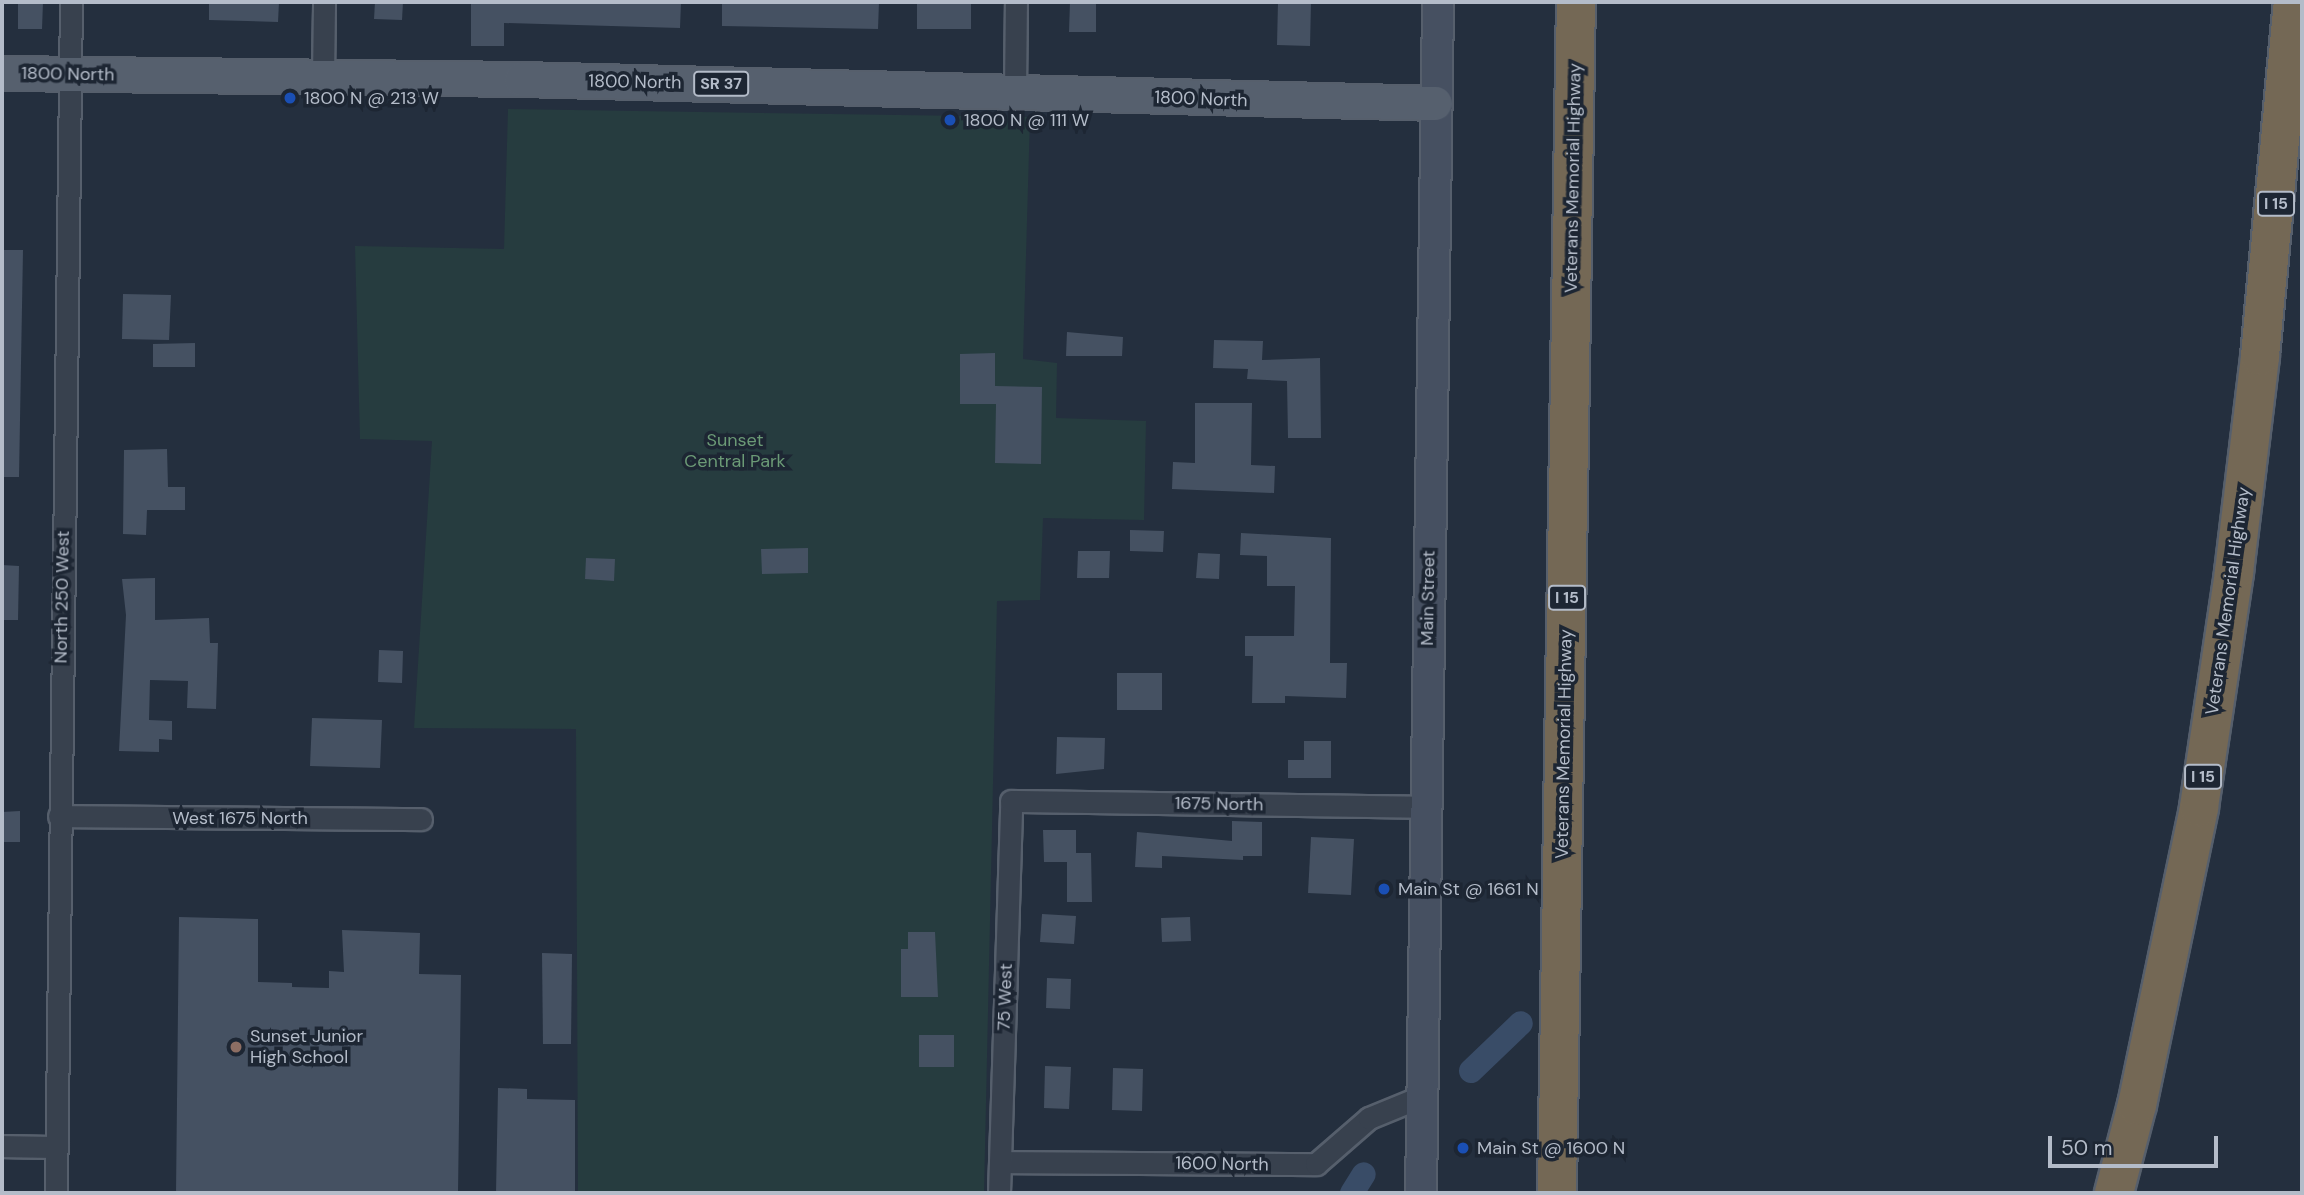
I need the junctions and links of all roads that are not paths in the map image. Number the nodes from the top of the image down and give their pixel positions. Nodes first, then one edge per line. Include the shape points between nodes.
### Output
1 (71, 2) edge
2 (324, 2) edge
3 (1016, 2) edge
4 (1438, 2) edge
5 (1576, 2) edge
6 (2294, 2) edge
7 (2, 73) edge
8 (71, 74) junction
9 (323, 77) junction
10 (1015, 92) junction
11 (1435, 103) junction
12 (1011, 801) joint
13 (1427, 807) junction
14 (59, 816) junction
15 (421, 819) dead end
16 (1423, 1096) junction
17 (2, 1146) edge
18 (57, 1147) junction
19 (1000, 1161) junction
20 (56, 1193) edge
21 (999, 1193) edge
22 (1421, 1193) edge
23 (1557, 1193) edge
24 (2114, 1193) edge

1 - 8 street, North 250 West
2 - 9 street
3 - 10 street
4 - 11 main road, Main Street
5 - 23 highway, Veterans Memorial Highway / I 15
6 - 24 highway, Veterans Memorial Highway / I 15 via 2260,356 2199,807 2137,1105
7 - 8 main road, 1800 North / SR 37
8 - 9 main road, 1800 North / SR 37
8 - 14 street, North 250 West
9 - 10 main road, 1800 North / SR 37
10 - 11 main road, 1800 North / SR 37
11 - 13 main road, Main Street
12 - 13 street, 1675 North
12 - 19 street, 75 West
13 - 16 main road, Main Street
14 - 15 street, West 1675 North
14 - 18 street, North 250 West
16 - 19 street, 1600 North via 1369,1118 1317,1164
16 - 22 main road, Main Street
17 - 18 street
18 - 20 street, North 250 West
19 - 21 street, 75 West

